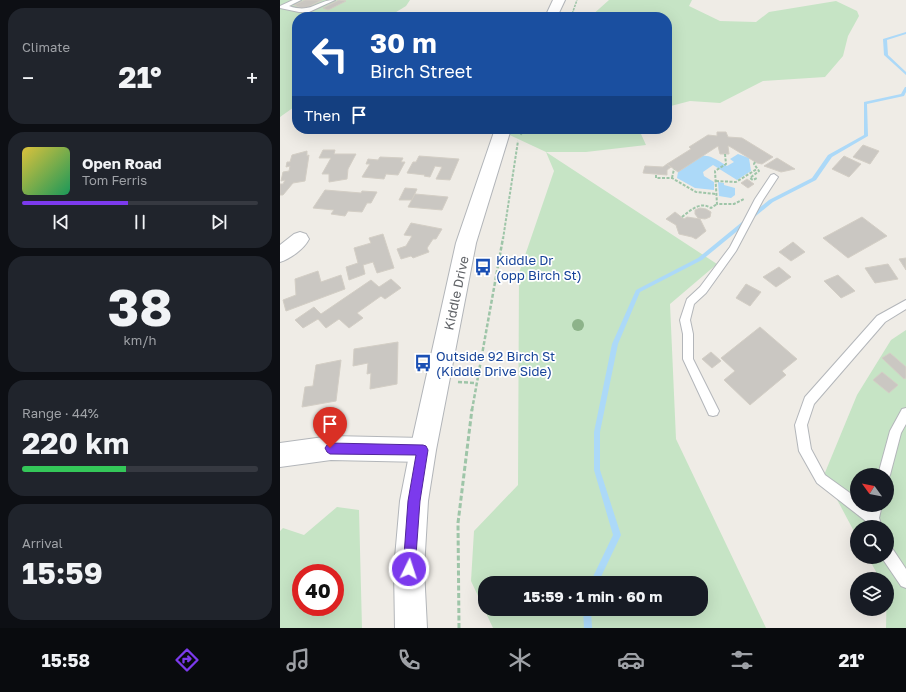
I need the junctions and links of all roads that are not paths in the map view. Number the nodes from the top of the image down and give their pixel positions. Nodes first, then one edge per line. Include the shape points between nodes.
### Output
1 (298, 0) edge
2 (332, 0) edge
3 (559, 0) edge
4 (282, 7) edge
5 (553, 12) edge
6 (501, 134) edge
7 (772, 180) road end
8 (300, 239) dead end
9 (280, 256) edge
10 (906, 304) edge
11 (713, 411) dead end
12 (906, 413) edge
13 (423, 450) junction
14 (280, 455) edge
15 (886, 468) edge
16 (870, 520) edge
17 (894, 563) edge
18 (906, 581) edge
19 (411, 628) edge

1 - 4 lane
2 - 4 lane via 305,12
3 - 5 street
6 - 13 street, Kiddle Drive via 466,243
7 - 11 lane via 733,249 703,290 690,302 685,320 688,359
8 - 9 street
10 - 16 lane via 881,319 809,401 801,425 804,451 821,479
12 - 15 lane via 896,431
13 - 14 street via 330,448
13 - 19 street, Kiddle Drive via 414,501 409,569
17 - 18 lane

